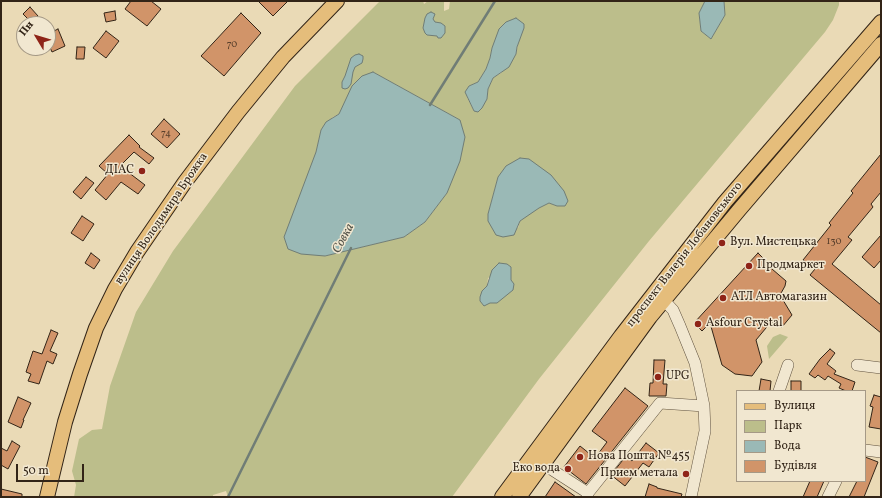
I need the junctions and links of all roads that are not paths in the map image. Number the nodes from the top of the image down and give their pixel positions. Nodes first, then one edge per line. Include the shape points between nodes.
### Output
1 (337, 1) edge
2 (881, 22) edge
3 (881, 44) edge
4 (660, 296) junction
5 (788, 365) dead end
6 (857, 365) dead end
7 (881, 368) edge
8 (779, 390) edge
9 (704, 406) junction
10 (866, 450) edge
11 (881, 452) edge
12 (544, 464) junction
13 (836, 482) edge
14 (588, 495) edge
15 (47, 497) edge
16 (502, 497) edge
17 (519, 497) edge
18 (691, 497) edge
19 (828, 497) edge

1 - 15 main road, вулиця Володимира Брожка via 283,57 238,112 185,182 117,285 96,328 80,374 65,422
2 - 4 main road, проспект Валерія Лобановського via 725,202
3 - 4 main road, проспект Валерія Лобановського
4 - 9 street via 672,310 695,363
4 - 12 main road, проспект Валерія Лобановського
4 - 16 main road, проспект Валерія Лобановського via 621,336
5 - 8 street
6 - 7 street
9 - 14 street via 660,403
9 - 18 street via 705,431
10 - 11 street
12 - 14 street
12 - 17 main road, проспект Валерія Лобановського
13 - 19 street

